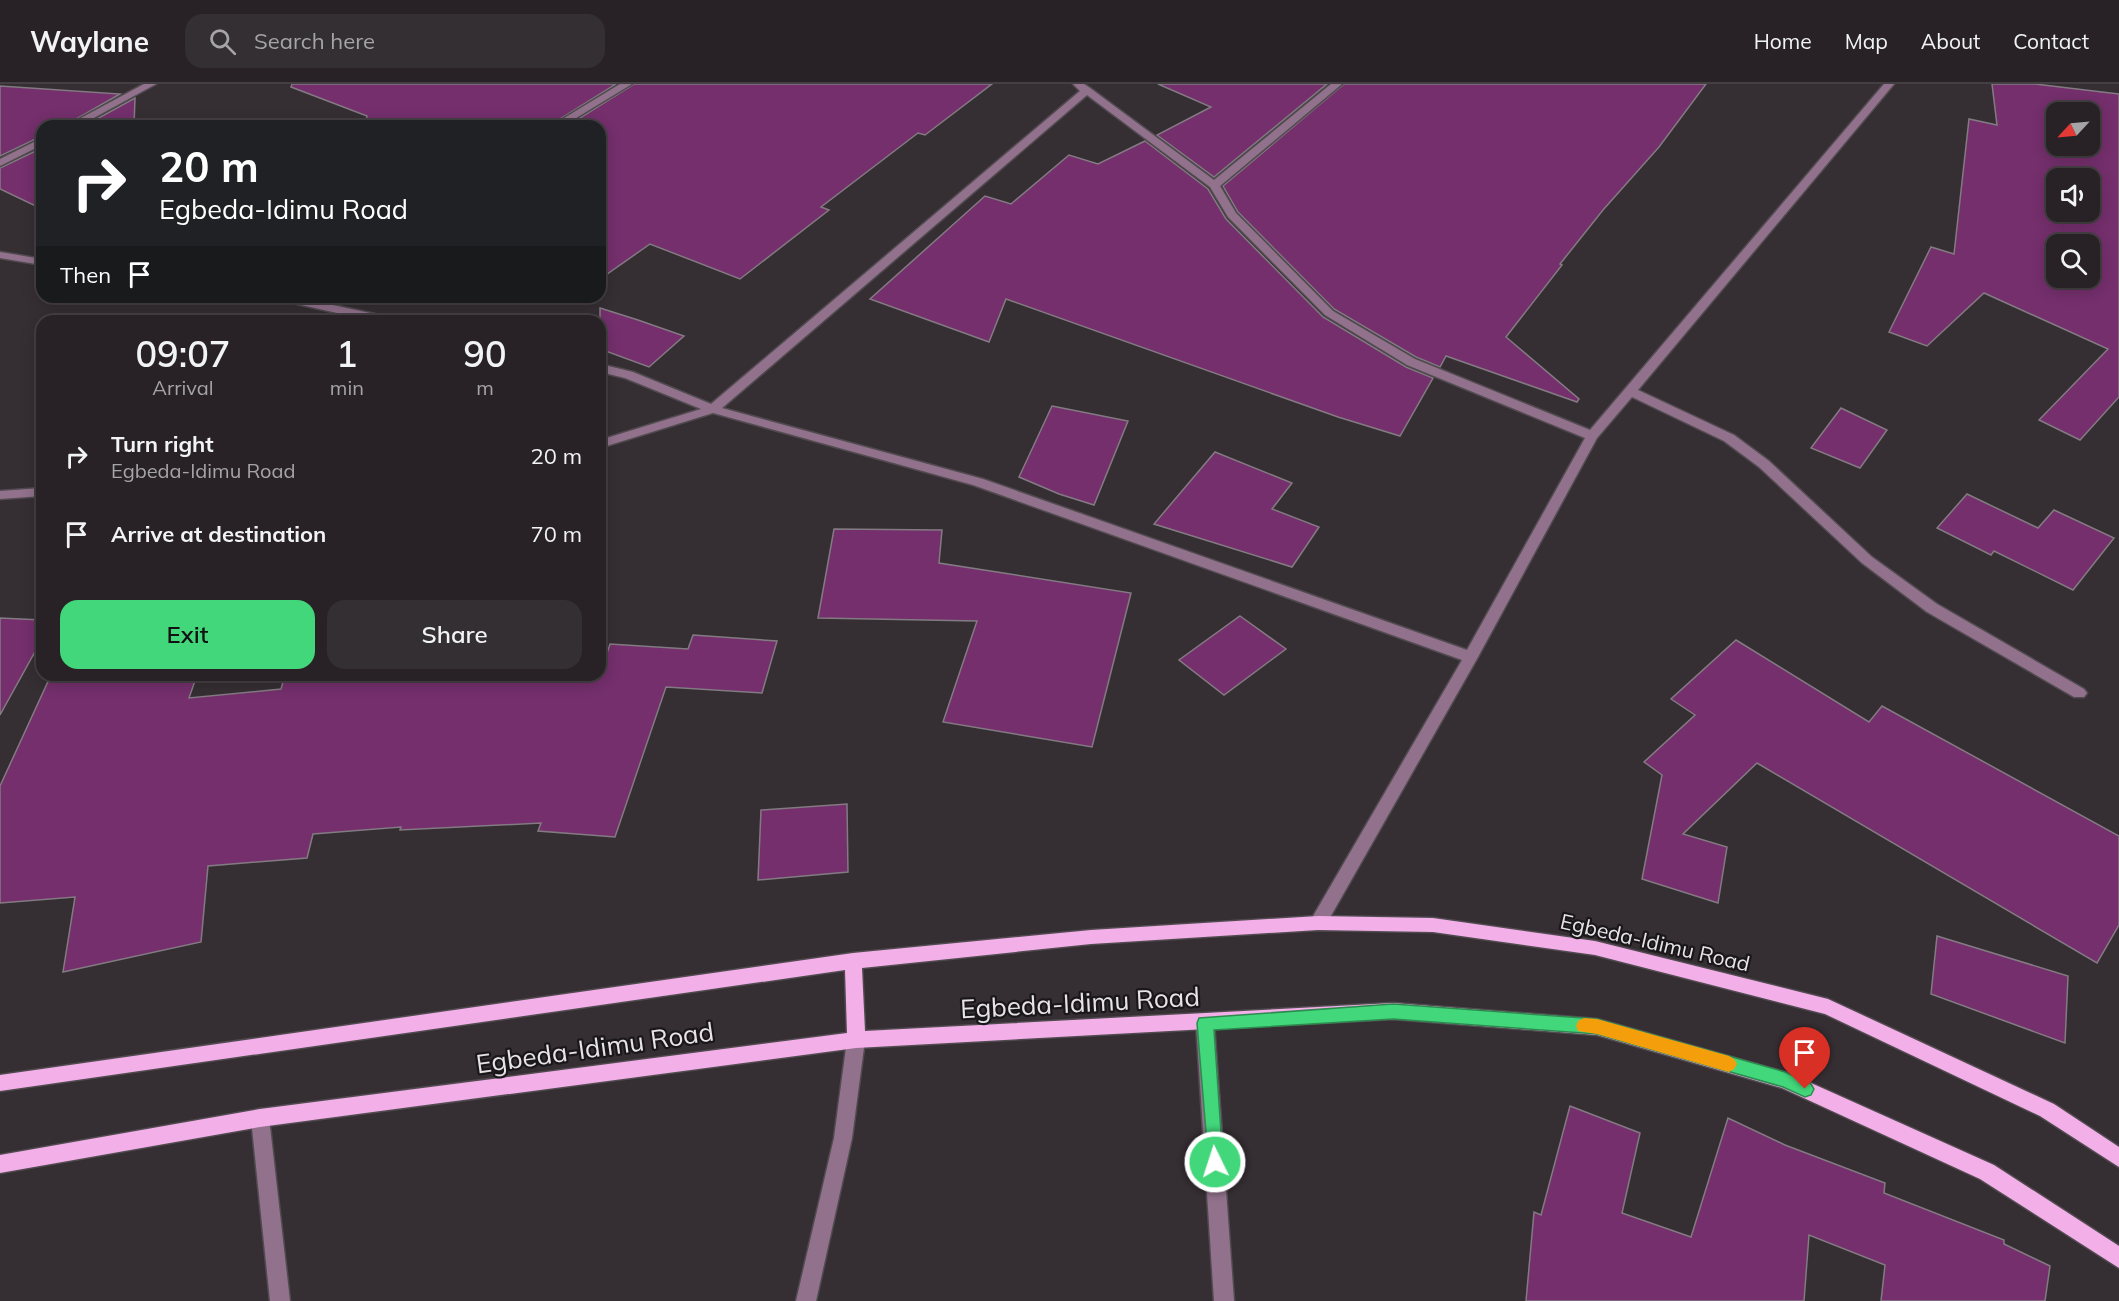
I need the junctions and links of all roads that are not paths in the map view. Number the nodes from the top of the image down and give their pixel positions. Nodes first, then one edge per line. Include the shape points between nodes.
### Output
1 (151, 84) edge
2 (627, 84) edge
3 (1337, 84) edge
4 (1889, 84) edge
5 (1083, 87) edge
6 (82, 120) edge
7 (566, 120) edge
8 (36, 144) edge
9 (0, 163) edge
10 (1214, 185) junction
11 (0, 255) edge
12 (36, 261) edge
13 (306, 303) edge
14 (362, 315) edge
15 (606, 369) edge
16 (1630, 390) junction
17 (713, 409) junction
18 (1592, 436) junction
19 (606, 442) edge
20 (36, 492) edge
21 (0, 495) edge
22 (1471, 657) junction
23 (2079, 693) dead end
24 (1318, 923) junction
25 (853, 961) junction
26 (1205, 1023) junction
27 (856, 1040) junction
28 (0, 1083) edge
29 (260, 1118) junction
30 (2119, 1158) edge
31 (0, 1164) edge
32 (2119, 1258) edge
33 (279, 1301) edge
34 (806, 1301) edge
35 (1224, 1301) edge

1 - 6 street
2 - 7 street
3 - 10 street
4 - 16 street
5 - 10 street
5 - 17 street
8 - 9 street
10 - 18 street via 1232,215 1329,313 1411,362
11 - 12 street
13 - 14 street
15 - 17 street
16 - 18 street
16 - 23 street via 1729,438 1764,464 1867,560 1932,608
17 - 19 street
17 - 22 street via 978,482
18 - 22 street
20 - 21 street
22 - 24 street
24 - 25 main road, Egbeda-Idimu Road via 1091,936
24 - 30 main road, Egbeda-Idimu Road via 1433,925 1595,948 1828,1007 2047,1110
25 - 27 main road
25 - 28 main road, Egbeda-Idimu Road
26 - 27 main road, Egbeda-Idimu Road
26 - 32 main road, Egbeda-Idimu Road via 1393,1011 1597,1027 1785,1080 1987,1172
26 - 35 street
27 - 29 main road, Egbeda-Idimu Road
27 - 34 street via 843,1138
29 - 31 main road, Egbeda-Idimu Road
29 - 33 street

